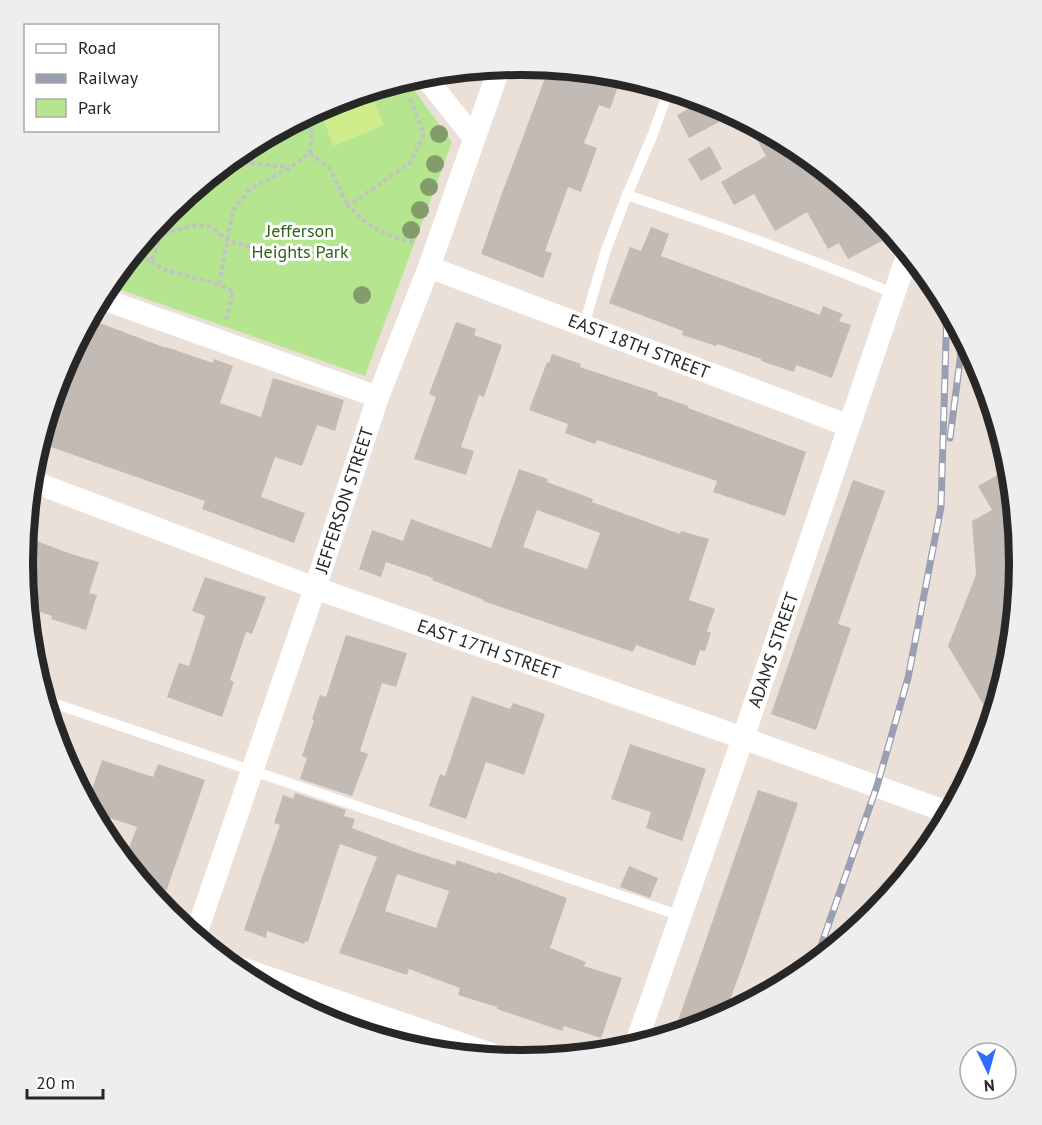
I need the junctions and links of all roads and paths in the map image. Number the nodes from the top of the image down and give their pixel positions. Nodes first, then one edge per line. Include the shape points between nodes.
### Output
1 (497, 76) edge
2 (430, 83) edge
3 (407, 91) dead end
4 (666, 97) edge
5 (307, 124) edge
6 (474, 138) junction
7 (310, 153) junction
8 (242, 163) edge
9 (290, 168) junction
10 (627, 195) junction
11 (348, 206) junction
12 (163, 234) joint
13 (229, 241) junction
14 (255, 248) dead end
15 (140, 258) edge
16 (432, 258) junction
17 (151, 261) junction
18 (905, 261) edge
19 (219, 284) junction
20 (895, 294) junction
21 (109, 301) edge
22 (584, 325) junction
23 (219, 341) junction
24 (378, 397) junction
25 (849, 426) junction
26 (39, 484) edge
27 (315, 588) junction
28 (54, 703) edge
29 (743, 738) junction
30 (253, 770) junction
31 (942, 810) edge
32 (681, 916) junction
33 (198, 928) edge
34 (261, 975) edge
35 (639, 1036) edge
36 (472, 1047) edge

1 - 6 street, JEFFERSON STREET
2 - 6 street
3 - 11 path via 424,134 410,163
4 - 10 lane
5 - 7 path via 312,132
6 - 16 street, JEFFERSON STREET
7 - 9 path
7 - 11 path via 330,169
8 - 9 path
9 - 13 path via 245,195 233,210
10 - 20 lane
10 - 22 lane
11 - 16 path via 367,225
12 - 13 path via 195,225 212,227
12 - 17 path
13 - 14 path
13 - 19 path
15 - 17 path
16 - 22 street, EAST 18TH STREET
16 - 24 street, JEFFERSON STREET
17 - 19 path via 162,269
18 - 20 street, ADAMS STREET
19 - 23 path via 233,292
20 - 25 street, ADAMS STREET
21 - 23 street
22 - 25 street, EAST 18TH STREET
23 - 24 street
24 - 27 street, JEFFERSON STREET
25 - 29 street, ADAMS STREET
26 - 27 street, EAST 17TH STREET
27 - 29 street, EAST 17TH STREET
27 - 30 street, JEFFERSON STREET
28 - 30 lane
29 - 31 street, EAST 17TH STREET
29 - 32 street, ADAMS STREET
30 - 32 lane
30 - 33 street, JEFFERSON STREET
32 - 35 street, ADAMS STREET
34 - 36 street

